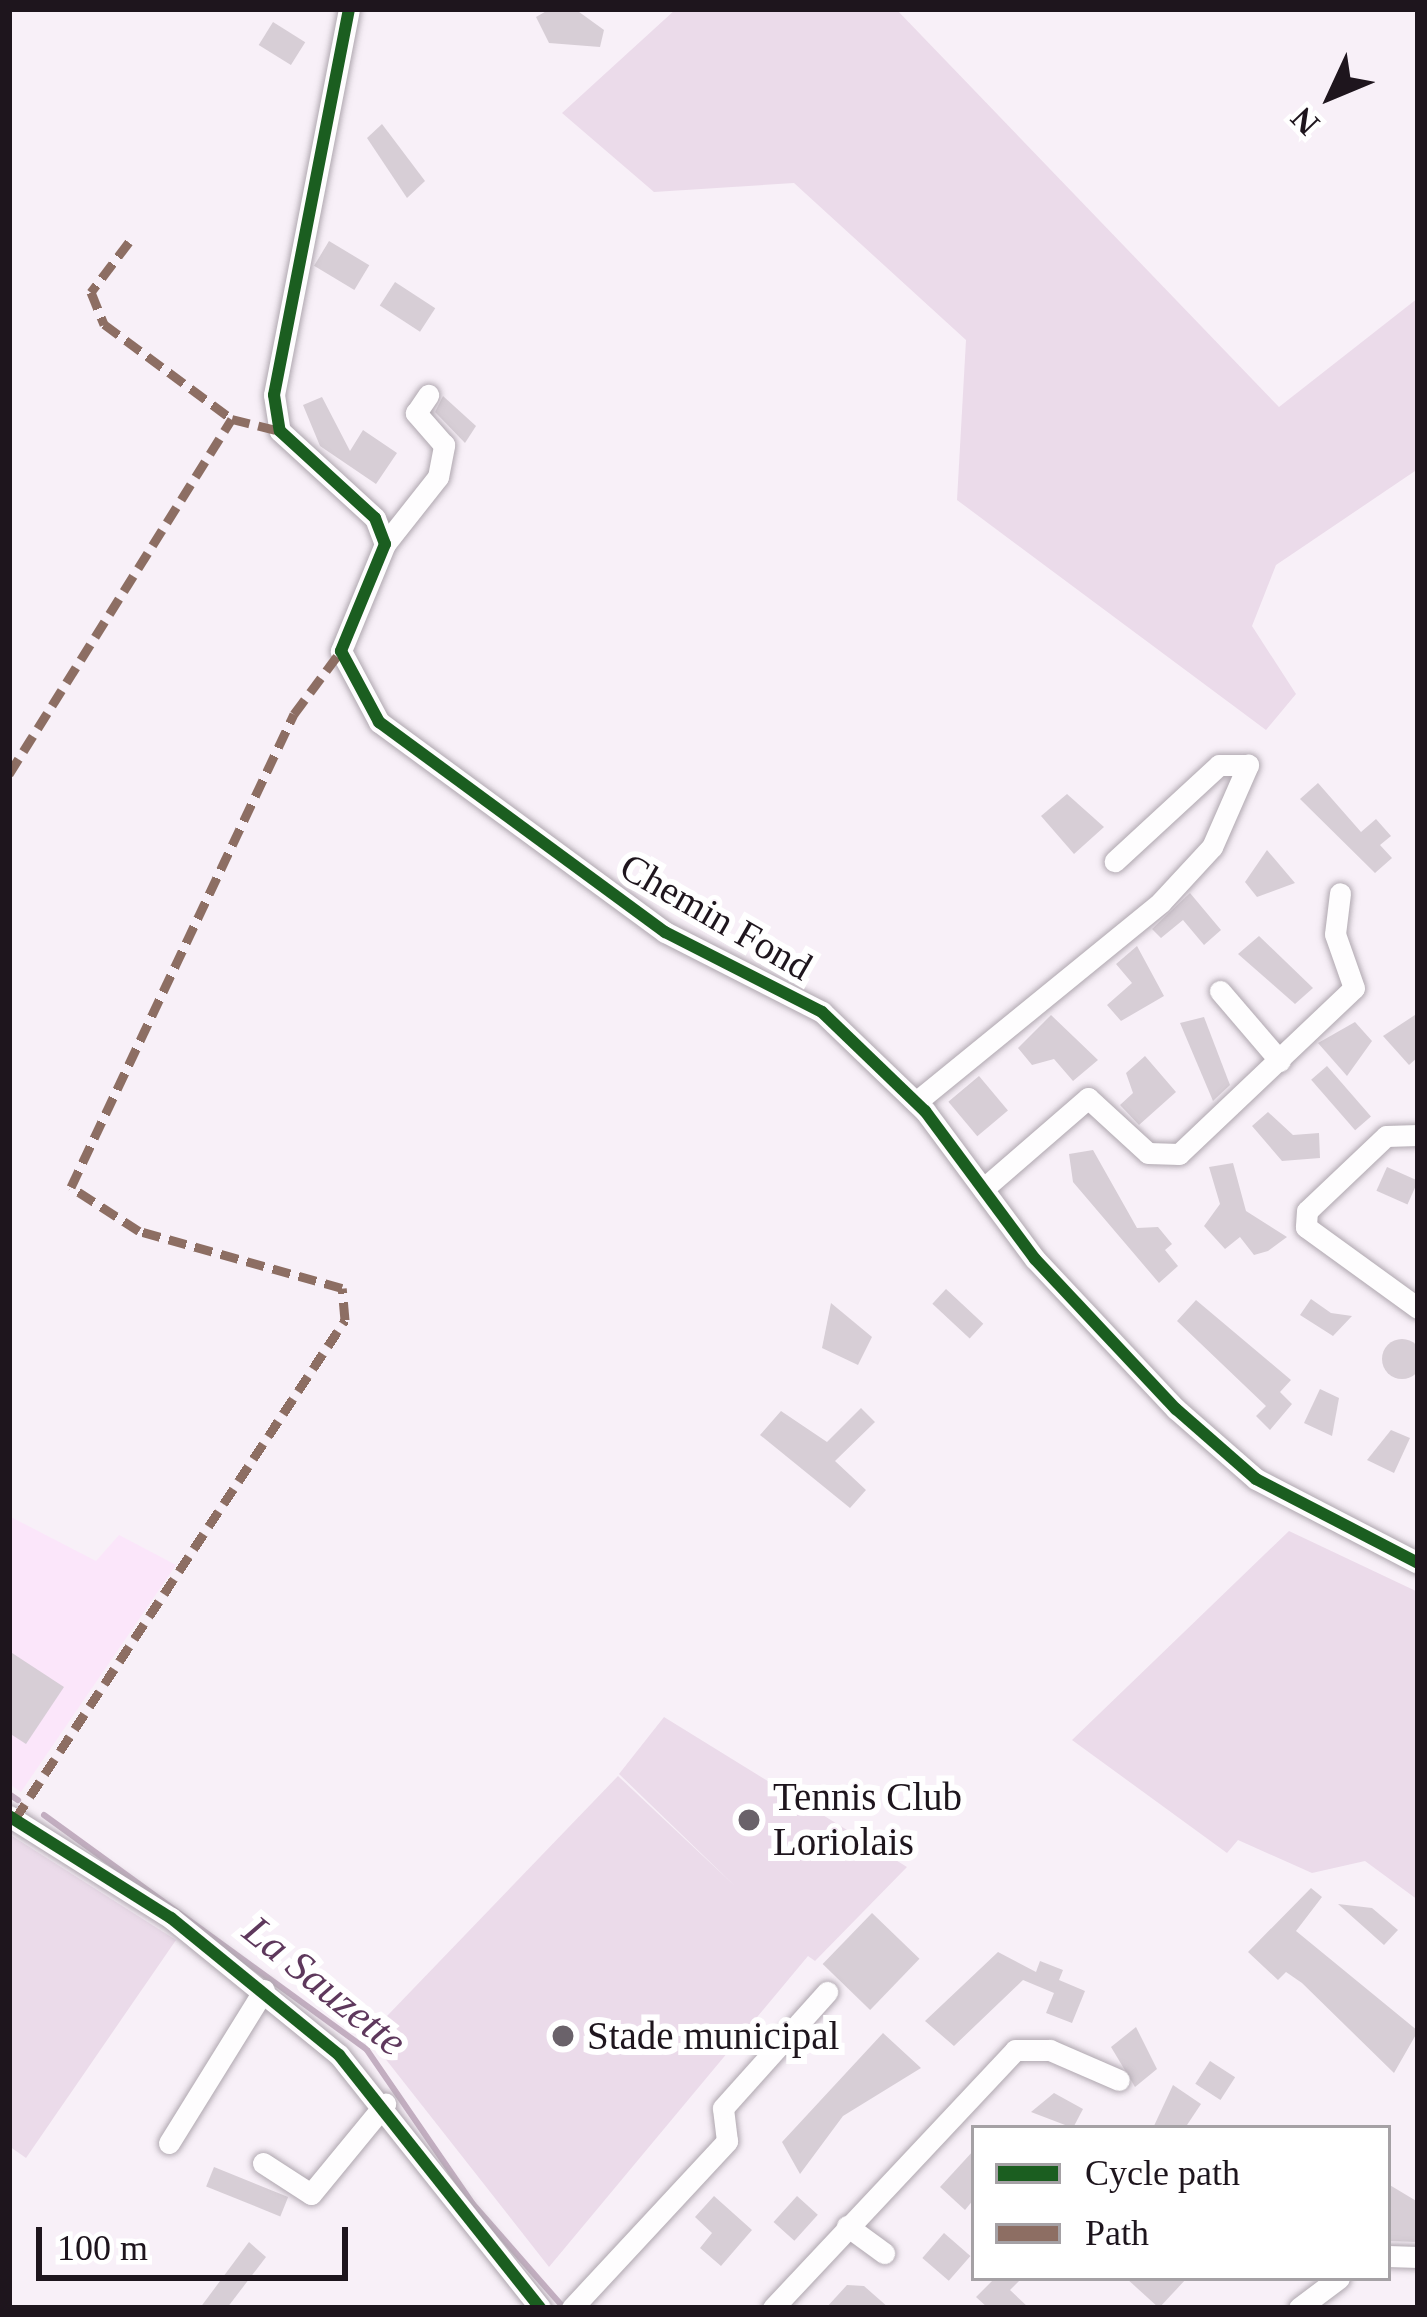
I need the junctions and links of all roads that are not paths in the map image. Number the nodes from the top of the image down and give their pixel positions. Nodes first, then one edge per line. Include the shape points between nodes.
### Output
1 (350, 9) edge
2 (428, 395) dead end
3 (385, 544) junction
4 (1115, 861) dead end
5 (1340, 893) dead end
6 (1220, 991) dead end
7 (1280, 1061) junction
8 (916, 1102) junction
9 (1418, 1135) edge
10 (983, 1189) junction
11 (1418, 1308) edge
12 (1418, 1563) edge
13 (9, 1816) edge
14 (265, 1990) junction
15 (827, 1991) dead end
16 (1119, 2080) dead end
17 (385, 2104) junction
18 (170, 2143) dead end
19 (263, 2163) dead end
20 (847, 2226) junction
21 (884, 2253) dead end
22 (1334, 2281) edge
23 (540, 2308) edge
24 (572, 2308) edge
25 (773, 2308) edge
26 (1299, 2308) edge

1 - 3 street via 274,395 280,431 375,518
2 - 3 street via 416,413 444,445 438,477
3 - 8 street, Chemin Fond via 340,652 391,734 665,932 822,1012
4 - 8 street via 1219,764 1248,765 1212,848 1161,902
5 - 7 street via 1335,934 1354,988
6 - 7 street
7 - 10 street via 1179,1154 1148,1153 1088,1098
8 - 10 street, Chemin Fond
9 - 11 street via 1386,1136 1307,1210 1306,1227
10 - 12 street, Chemin Fond via 1176,1409 1256,1479
13 - 14 street
14 - 17 street
14 - 18 street
15 - 24 street via 723,2108 727,2140
16 - 20 street via 1050,2050 1015,2050
17 - 19 street via 311,2194
17 - 23 street
20 - 21 street
20 - 25 street
22 - 26 street

